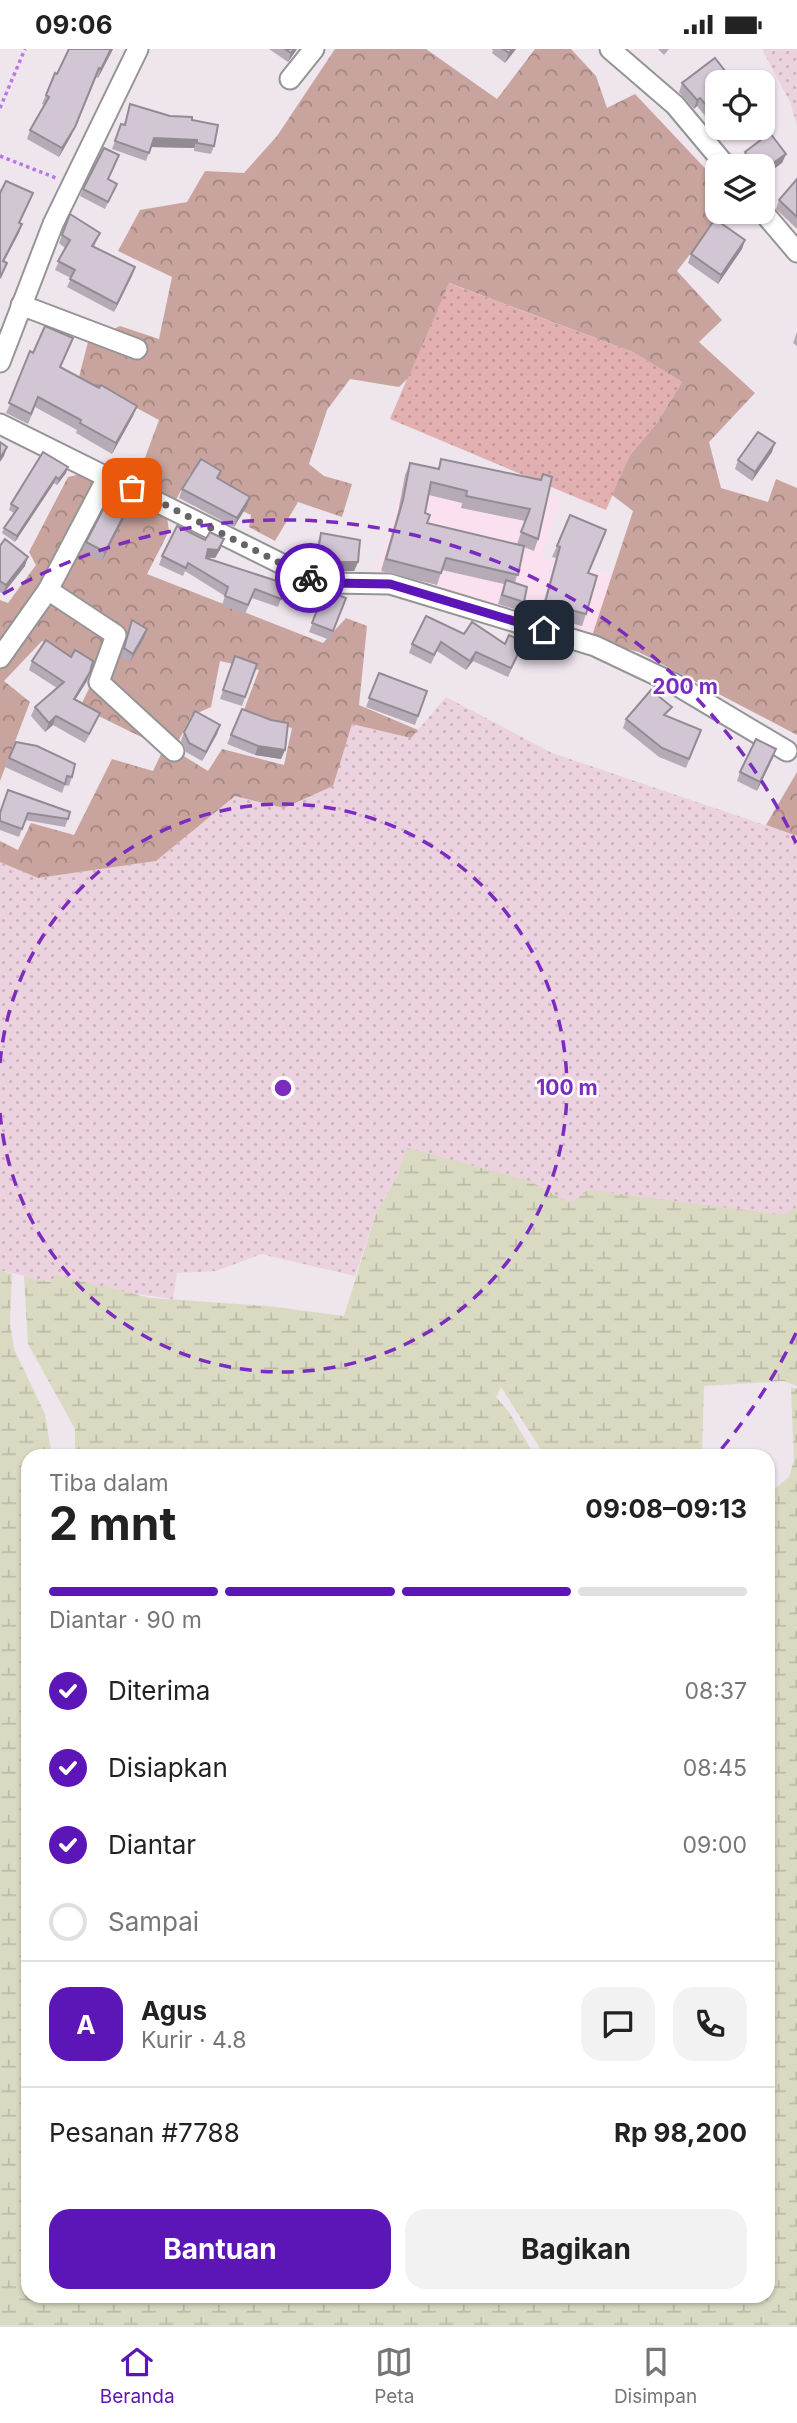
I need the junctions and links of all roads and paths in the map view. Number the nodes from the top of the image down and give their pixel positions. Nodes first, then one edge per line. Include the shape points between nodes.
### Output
1 (25, 49) edge
2 (138, 49) edge
3 (314, 49) edge
4 (610, 49) edge
5 (290, 79) dead end
6 (0, 108) edge
7 (716, 154) edge
8 (0, 156) edge
9 (71, 184) junction
10 (773, 224) edge
11 (797, 252) edge
12 (21, 305) junction
13 (137, 349) dead end
14 (0, 362) edge
15 (0, 424) edge
16 (108, 476) junction
17 (48, 590) junction
18 (0, 658) edge
19 (174, 751) dead end
20 (787, 751) dead end

1 - 6 path
2 - 9 street
3 - 5 street
4 - 7 street via 675,105
8 - 9 path
9 - 12 street
10 - 11 street
12 - 13 street
12 - 14 street
15 - 16 street
16 - 17 street
16 - 20 street via 314,580 390,584 595,646 674,683
17 - 18 street
17 - 19 street via 117,636 99,681

